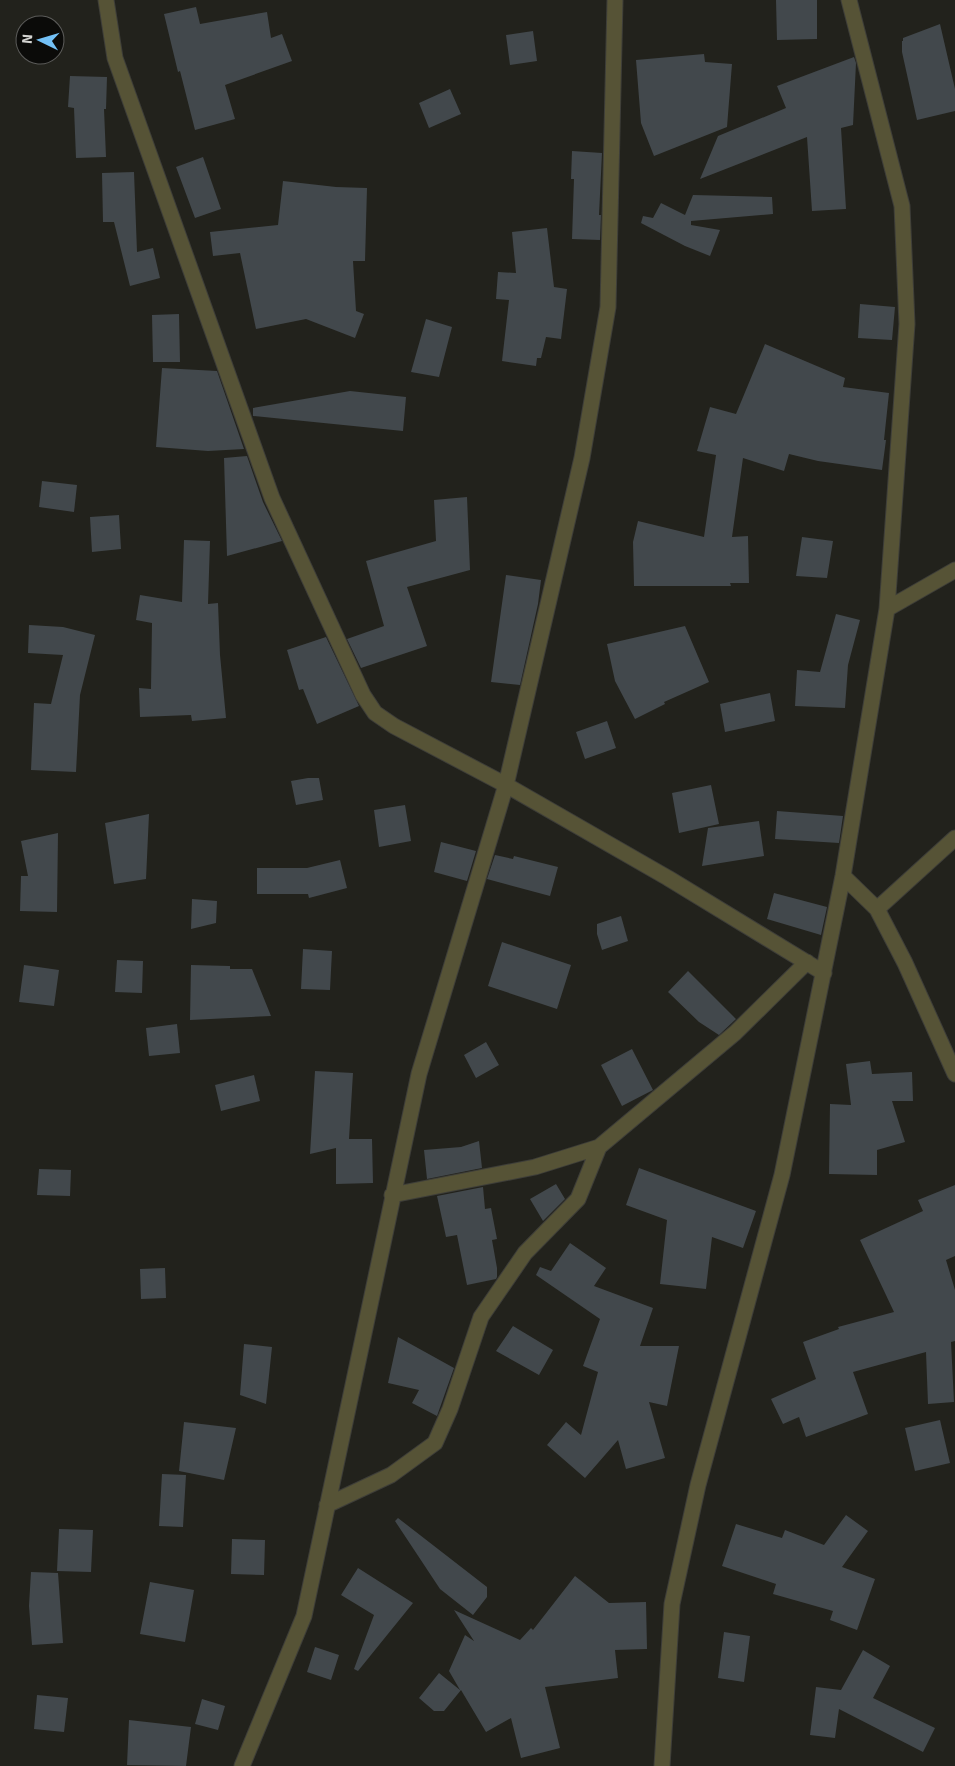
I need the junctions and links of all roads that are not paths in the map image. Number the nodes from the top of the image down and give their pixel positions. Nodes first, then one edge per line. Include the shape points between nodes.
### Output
1 (106, 0) edge
2 (615, 0) edge
3 (850, 0) edge
4 (955, 570) edge
5 (887, 609) junction
6 (506, 785) junction
7 (955, 838) edge
8 (843, 876) junction
9 (877, 909) junction
10 (807, 962) junction
11 (824, 973) junction
12 (955, 1074) edge
13 (599, 1147) junction
14 (392, 1195) junction
15 (327, 1505) junction
16 (242, 1766) edge
17 (662, 1766) edge

1 - 6 street via 115,58 272,498 363,695 375,713 394,726
2 - 6 street via 608,307 582,458
3 - 5 street via 902,206 907,324
4 - 5 street
5 - 8 street
6 - 10 street
6 - 14 street via 419,1074
7 - 9 street
8 - 9 street
8 - 11 street
9 - 12 street
10 - 11 street
10 - 13 street via 735,1033
11 - 17 street via 782,1174 698,1485 672,1604
13 - 14 street via 535,1167
13 - 15 street via 578,1199 525,1253 481,1317 450,1410 435,1443 391,1475
14 - 15 street
15 - 16 street via 304,1616

